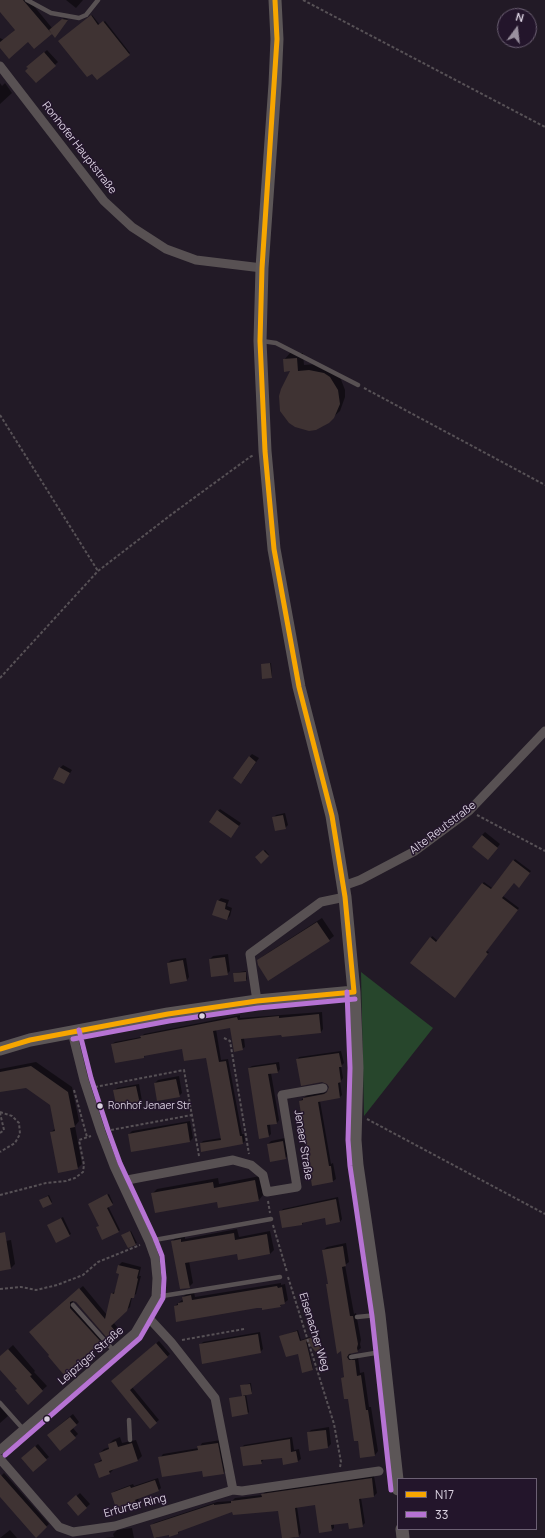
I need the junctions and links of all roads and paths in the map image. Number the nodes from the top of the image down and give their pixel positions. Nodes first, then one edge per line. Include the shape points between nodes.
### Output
1 (27, 0) edge
2 (98, 0) edge
3 (275, 0) edge
4 (303, 0) edge
5 (0, 66) edge
6 (545, 127) edge
7 (262, 268) junction
8 (260, 341) junction
9 (358, 385) joint
10 (0, 415) edge
11 (265, 451) junction
12 (545, 485) edge
13 (98, 571) junction
14 (0, 678) edge
15 (545, 731) edge
16 (469, 811) junction
17 (545, 851) edge
18 (344, 891) junction
19 (354, 992) junction
20 (257, 1001) junction
21 (72, 1032) junction
22 (224, 1038) dead end
23 (0, 1049) edge
24 (323, 1088) dead end
25 (86, 1089) junction
26 (74, 1090) dead end
27 (0, 1112) edge
28 (356, 1113) junction
29 (192, 1115) junction
30 (101, 1132) junction
31 (0, 1133) edge
32 (87, 1137) junction
33 (0, 1152) edge
34 (251, 1165) junction
35 (201, 1166) junction
36 (122, 1181) junction
37 (267, 1192) junction
38 (0, 1195) edge
39 (545, 1214) edge
40 (271, 1219) junction
41 (149, 1241) junction
42 (280, 1277) dead end
43 (0, 1289) edge
44 (156, 1297) junction
45 (73, 1305) dead end
46 (146, 1315) junction
47 (379, 1315) junction
48 (357, 1317) dead end
49 (244, 1329) dead end
50 (171, 1342) junction
51 (114, 1351) junction
52 (383, 1352) junction
53 (351, 1357) dead end
54 (0, 1403) edge
55 (129, 1420) dead end
56 (24, 1430) junction
57 (130, 1440) dead end
58 (0, 1450) edge
59 (0, 1459) edge
60 (379, 1471) dead end
61 (338, 1477) junction
62 (397, 1479) edge
63 (233, 1490) junction

1 - 2 lane via 51,13 79,18 86,15
3 - 7 main road via 275,84
4 - 6 path
5 - 7 street, Ronhofer Hauptstraße via 104,201 132,227 166,249 196,260
7 - 8 main road
8 - 9 lane via 276,343
8 - 11 main road
9 - 12 path
10 - 13 path
11 - 13 path via 250,457
11 - 18 main road via 274,549 296,672 332,816
13 - 14 path
15 - 16 street, Alte Reutstraße
16 - 17 path
16 - 18 street, Alte Reutstraße via 415,851
18 - 19 main road
18 - 20 street, Alte Reutstraße via 322,902 250,954
19 - 20 main road
19 - 28 main road
20 - 21 main road
21 - 23 main road
21 - 25 street, Leipziger Straße
22 - 34 path via 230,1041
24 - 37 street, Jenaer Straße via 282,1095 298,1187
25 - 29 path via 184,1070
25 - 30 street, Leipziger Straße
26 - 32 path
27 - 31 path via 4,1130
27 - 33 path via 12,1116 19,1123 20,1134 15,1142
28 - 39 path
28 - 47 main road via 357,1165
29 - 30 path
29 - 35 path
30 - 32 path
30 - 36 street, Leipziger Straße
32 - 38 path via 79,1140 84,1165 83,1172 76,1178
34 - 35 street via 233,1160
34 - 37 street via 263,1175
35 - 36 street
36 - 41 street, Leipziger Straße
37 - 40 path, Eisenacher Weg
40 - 41 lane
40 - 61 path, Eisenacher Weg via 334,1424 341,1462
41 - 43 path via 98,1262 83,1275 57,1285 36,1290
41 - 44 street, Leipziger Straße via 155,1258
42 - 44 lane
44 - 46 street, Leipziger Straße
45 - 51 lane
46 - 50 street
46 - 51 street, Leipziger Straße via 135,1333
47 - 48 lane
47 - 52 main road
49 - 50 path
50 - 63 street via 215,1398
51 - 56 street, Leipziger Straße
52 - 53 lane
52 - 62 main road
54 - 56 lane
55 - 57 lane
56 - 58 street, Leipziger Straße
59 - 63 street, Erfurter Ring via 59,1527 74,1532 115,1526
60 - 61 street, Erfurter Ring
61 - 63 street, Erfurter Ring via 242,1491

